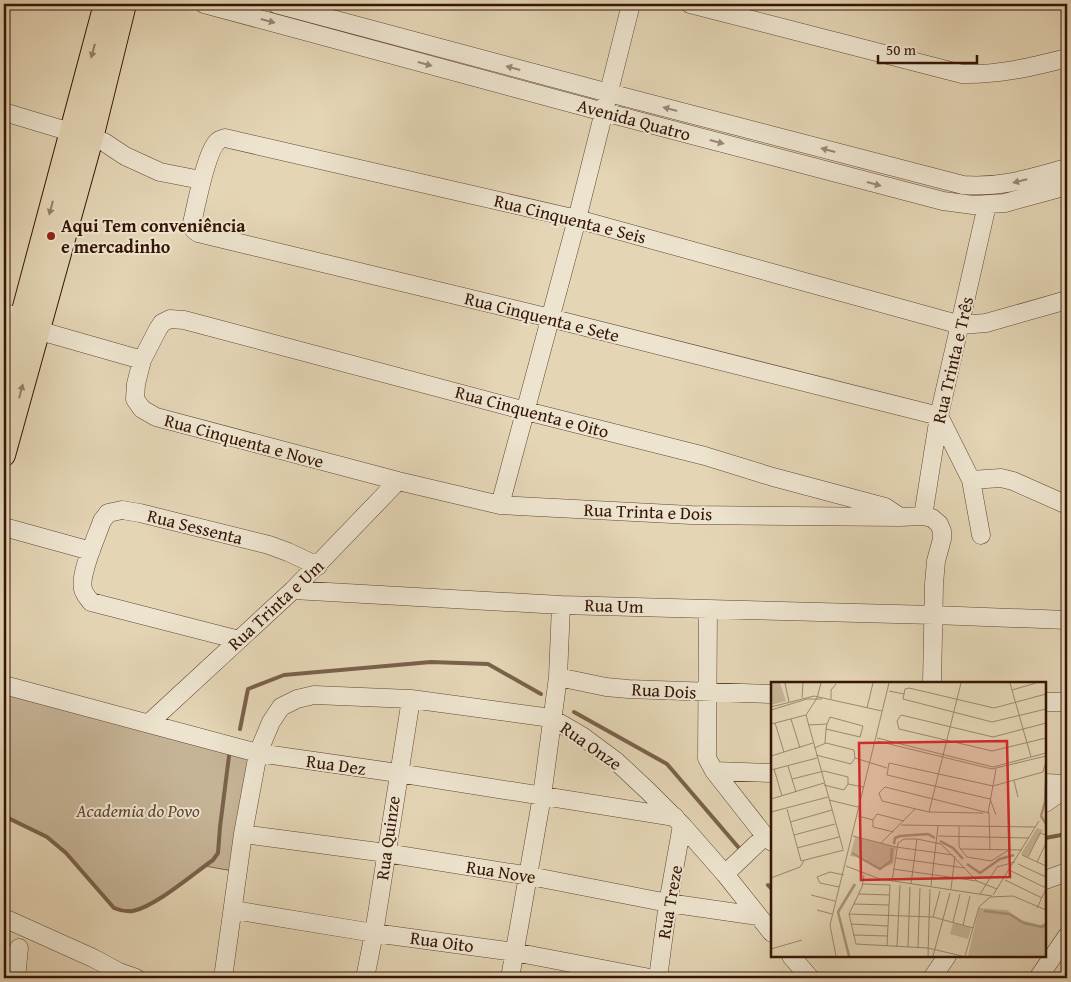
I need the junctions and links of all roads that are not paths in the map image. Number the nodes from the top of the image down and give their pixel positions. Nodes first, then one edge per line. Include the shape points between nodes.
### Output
1 (105, 4) edge
2 (125, 4) edge
3 (204, 4) edge
4 (276, 4) edge
5 (631, 4) edge
6 (690, 4) edge
7 (1067, 58) edge
8 (609, 93) junction
9 (4, 112) edge
10 (604, 112) junction
11 (82, 135) junction
12 (1067, 168) edge
13 (201, 180) junction
14 (1067, 186) edge
15 (988, 205) junction
16 (576, 219) junction
17 (1067, 300) edge
18 (550, 318) junction
19 (21, 320) edge
20 (961, 325) junction
21 (142, 360) junction
22 (4, 382) edge
23 (526, 411) junction
24 (939, 416) junction
25 (4, 455) edge
26 (971, 480) junction
27 (398, 481) junction
28 (1065, 504) dead end
29 (500, 505) junction
30 (900, 516) junction
31 (923, 516) junction
32 (4, 527) edge
33 (981, 535) dead end
34 (91, 551) junction
35 (318, 566) junction
36 (293, 590) junction
37 (562, 605) junction
38 (708, 609) junction
39 (934, 615) junction
40 (1067, 620) edge
41 (239, 640) junction
42 (558, 677) junction
43 (932, 682) edge
44 (4, 685) edge
45 (707, 693) junction
46 (771, 694) edge
47 (411, 698) junction
48 (1046, 702) edge
49 (1067, 702) edge
50 (551, 718) junction
51 (149, 723) junction
52 (258, 752) junction
53 (714, 771) junction
54 (398, 773) junction
55 (771, 773) edge
56 (1046, 783) edge
57 (1067, 786) edge
58 (542, 796) junction
59 (1046, 802) edge
60 (678, 821) junction
61 (244, 834) junction
62 (768, 839) edge
63 (386, 853) junction
64 (1067, 872) edge
65 (725, 874) junction
66 (530, 876) junction
67 (1046, 880) edge
68 (668, 903) junction
69 (234, 910) junction
70 (758, 916) junction
71 (4, 918) edge
72 (771, 932) edge
73 (374, 933) junction
74 (1067, 936) edge
75 (19, 948) dead end
76 (514, 952) junction
77 (792, 957) edge
78 (946, 957) edge
79 (16, 978) edge
80 (136, 978) edge
81 (224, 978) edge
82 (365, 978) edge
83 (510, 978) edge
84 (650, 978) edge
85 (658, 978) edge
86 (810, 978) edge
87 (932, 978) edge
88 (1038, 978) edge

1 -> 11 main road
2 - 11 main road
3 -> 10 street, Avenida Quatro
8 -> 4 street, Avenida Quatro
5 - 8 street
6 - 7 street via 962,74 1010,72
8 - 10 street
12 -> 8 street, Avenida Quatro via 1004,184 963,185
9 - 11 street
10 -> 15 street, Avenida Quatro via 922,196
10 - 16 street
11 - 13 street via 110,145 124,156 160,172
11 - 19 main road
13 - 16 street, Rua Cinquenta e Seis via 214,145 225,138
13 - 18 street, Rua Cinquenta e Sete via 192,223 198,233
14 - 15 street, Avenida Quatro
15 - 20 street, Rua Trinta e Três
16 - 18 street
16 - 20 street, Rua Cinquenta e Seis
17 - 20 street, Rua Cinquenta e Seis via 986,323
18 - 23 street
18 - 24 street, Rua Cinquenta e Sete
19 - 21 street
19 - 22 main road
25 -> 19 main road
20 - 24 street, Rua Trinta e Três
21 - 23 street, Rua Cinquenta e Oito via 162,323 170,319 184,320
21 - 27 street, Rua Cinquenta e Nove via 135,399 142,409 156,417
23 - 29 street
23 - 30 street, Rua Cinquenta e Oito via 705,456 885,507
24 - 26 street
24 - 31 street, Rua Trinta e Três
26 - 28 street via 1001,478 1013,481
26 - 33 street
27 - 29 street, Rua Trinta e Dois
27 - 35 street, Rua Trinta e Um
29 - 30 street, Rua Trinta e Dois via 692,515
30 - 31 street, Rua Cinquenta e Oito
31 - 39 street, Rua Cinquenta e Oito via 932,518 942,531 932,602
32 - 34 street
34 - 35 street, Rua Sessenta via 102,521 108,514 122,510 269,546
34 - 41 street, Rua Sessenta via 83,588 91,602
35 - 36 street, Rua Trinta e Um
36 - 37 street, Rua Um
36 - 41 street, Rua Trinta e Um
37 - 38 street, Rua Um
37 - 42 street
38 - 39 street, Rua Um
38 - 45 street
39 - 40 street, Rua Um
39 - 43 street
41 - 51 street, Rua Trinta e Um
42 - 45 street, Rua Dois via 606,687
42 - 50 street
44 - 51 street, Rua Dez
45 - 46 street, Rua Dois
45 - 53 street via 706,751
47 - 50 street, Rua Onze
47 - 52 street, Rua Onze via 314,695 297,699 281,707
47 - 54 street, Rua Quinze
48 - 49 street
50 - 58 street
50 - 60 street, Rua Onze via 617,762
51 - 52 street, Rua Dez
52 - 54 street, Rua Dez
52 - 61 street
53 - 55 street
53 - 62 street
54 - 58 street, Rua Dez
54 - 63 street, Rua Quinze
56 - 57 street
57 - 59 street
58 - 60 street, Rua Dez
58 - 66 street
60 - 65 street, Rua Onze
60 - 68 street, Rua Treze
61 - 63 street, Rua Nove
61 - 69 street
62 - 65 street
63 - 66 street, Rua Nove
63 - 73 street, Rua Quinze
64 - 67 street
65 - 70 street, Rua Onze
66 - 68 street, Rua Nove
66 - 76 street
68 - 70 street, Rua Nove
68 - 85 street, Rua Treze
69 - 73 street, Rua Oito
69 - 81 street
70 - 72 street, Rua Onze
71 - 80 street
73 - 76 street, Rua Oito
73 - 82 street, Rua Quinze
74 - 88 street
75 - 79 street
76 - 83 street
76 - 84 street, Rua Oito
77 - 86 street
78 - 87 street

